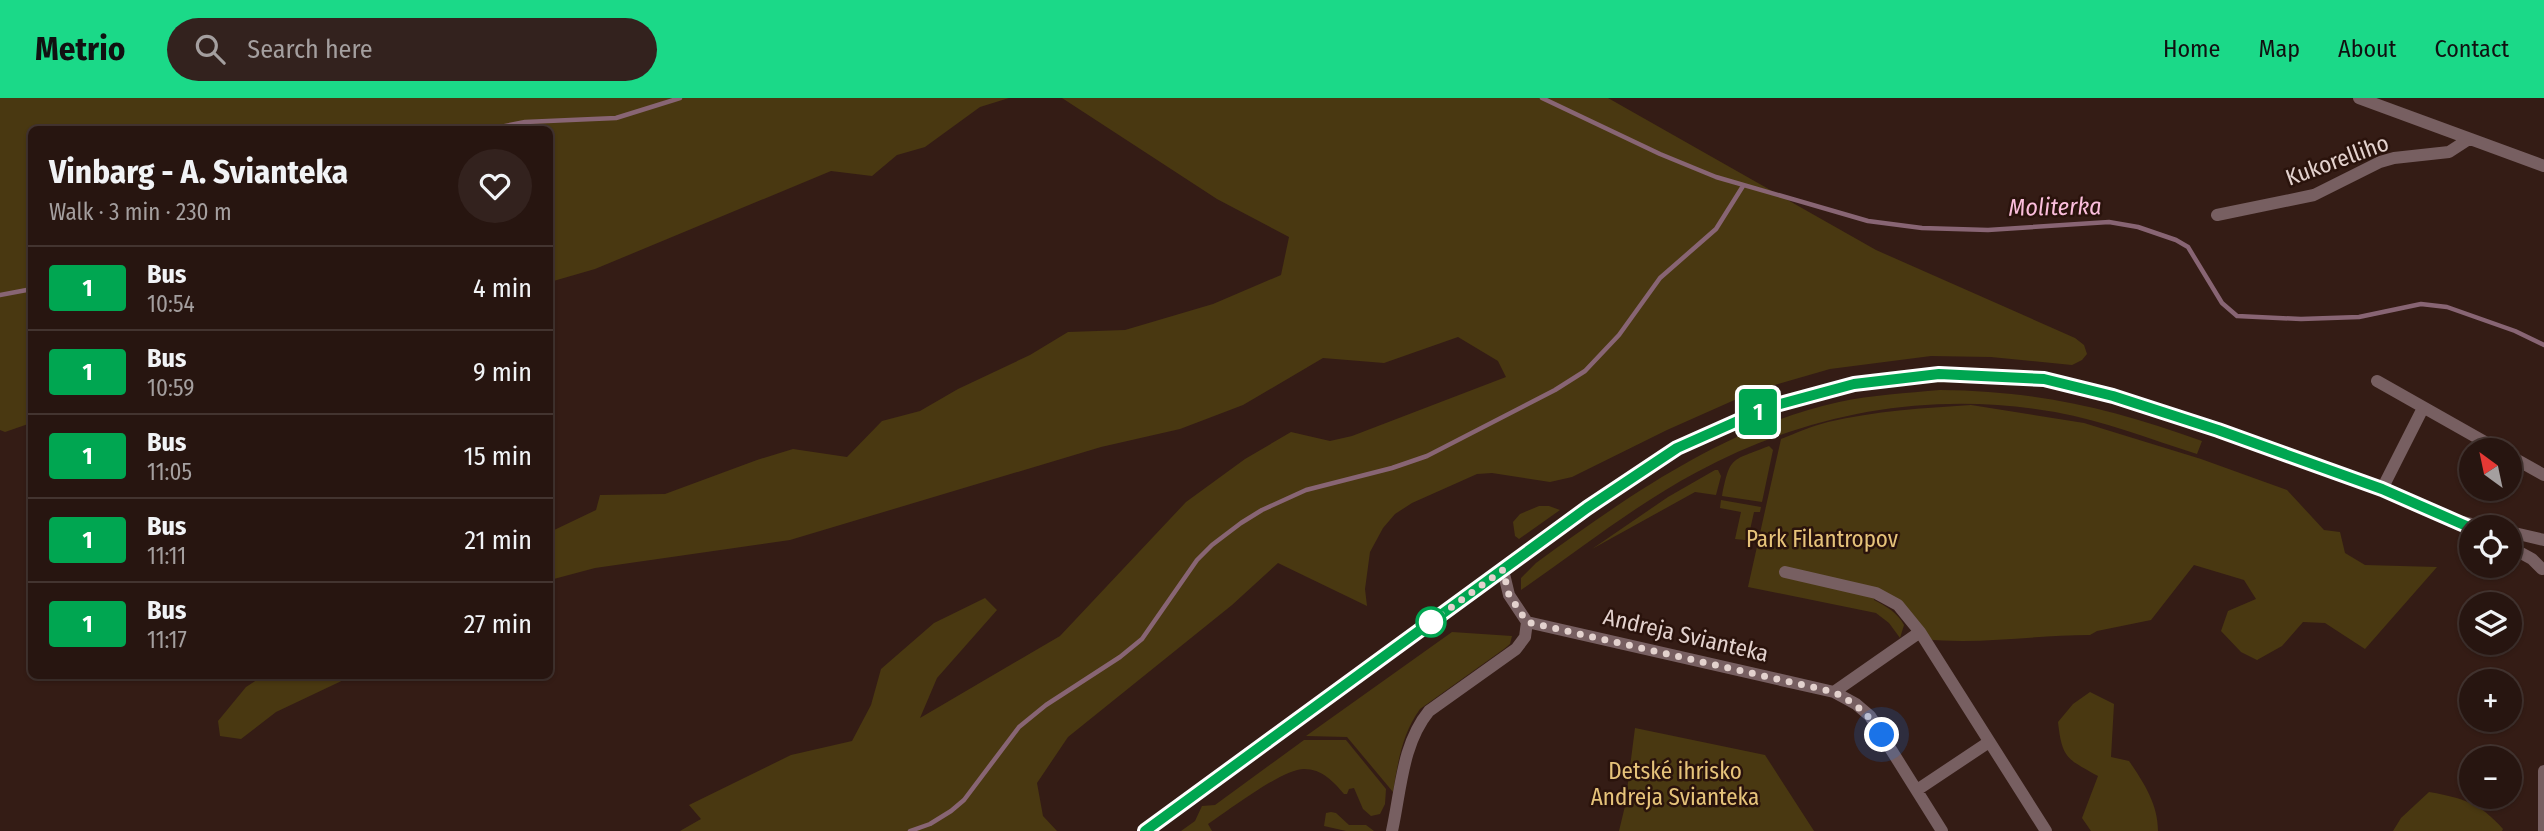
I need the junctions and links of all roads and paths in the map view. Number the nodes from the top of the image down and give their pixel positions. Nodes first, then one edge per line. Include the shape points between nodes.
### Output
1 (2359, 98) edge
2 (2469, 139) junction
3 (2544, 166) edge
4 (2217, 215) dead end
5 (2377, 381) dead end
6 (2423, 408) junction
7 (2477, 438) edge
8 (2522, 463) edge
9 (2544, 475) edge
10 (2382, 489) junction
11 (2456, 520) junction
12 (2459, 521) edge
13 (2459, 522) edge
14 (2522, 535) edge
15 (2544, 540) edge
16 (2522, 554) edge
17 (2544, 554) edge
18 (1503, 570) junction
19 (1785, 572) dead end
20 (2543, 573) edge
21 (1527, 622) junction
22 (1920, 632) junction
23 (1834, 692) junction
24 (1989, 742) junction
25 (2544, 771) edge
26 (1917, 790) junction
27 (1144, 831) edge
28 (1392, 831) edge
29 (1942, 831) edge
30 (2046, 831) edge
31 (2544, 831) edge

1 - 2 street, Kukorelliho
2 - 3 street, Kukorelliho
2 - 4 street, Kukorelliho via 2449,152 2380,162 2314,195
5 - 6 street
6 - 7 street
6 - 10 street
8 - 9 street
10 - 11 street
10 - 18 street via 2113,396 2044,379 1939,374 1854,384 1769,407 1677,448
11 - 12 street
11 - 13 street
14 - 15 street
16 - 20 street
17 - 20 street
18 - 21 street via 1509,595
18 - 27 street
19 - 22 street via 1876,593 1898,605
21 - 23 street, Andreja Svianteka
21 - 28 street via 1525,638 1516,649 1421,721 1410,746
22 - 23 street
22 - 24 street
23 - 26 street, Andreja Svianteka via 1870,716
24 - 26 street
24 - 30 street
25 - 31 street
26 - 29 street, Andreja Svianteka

